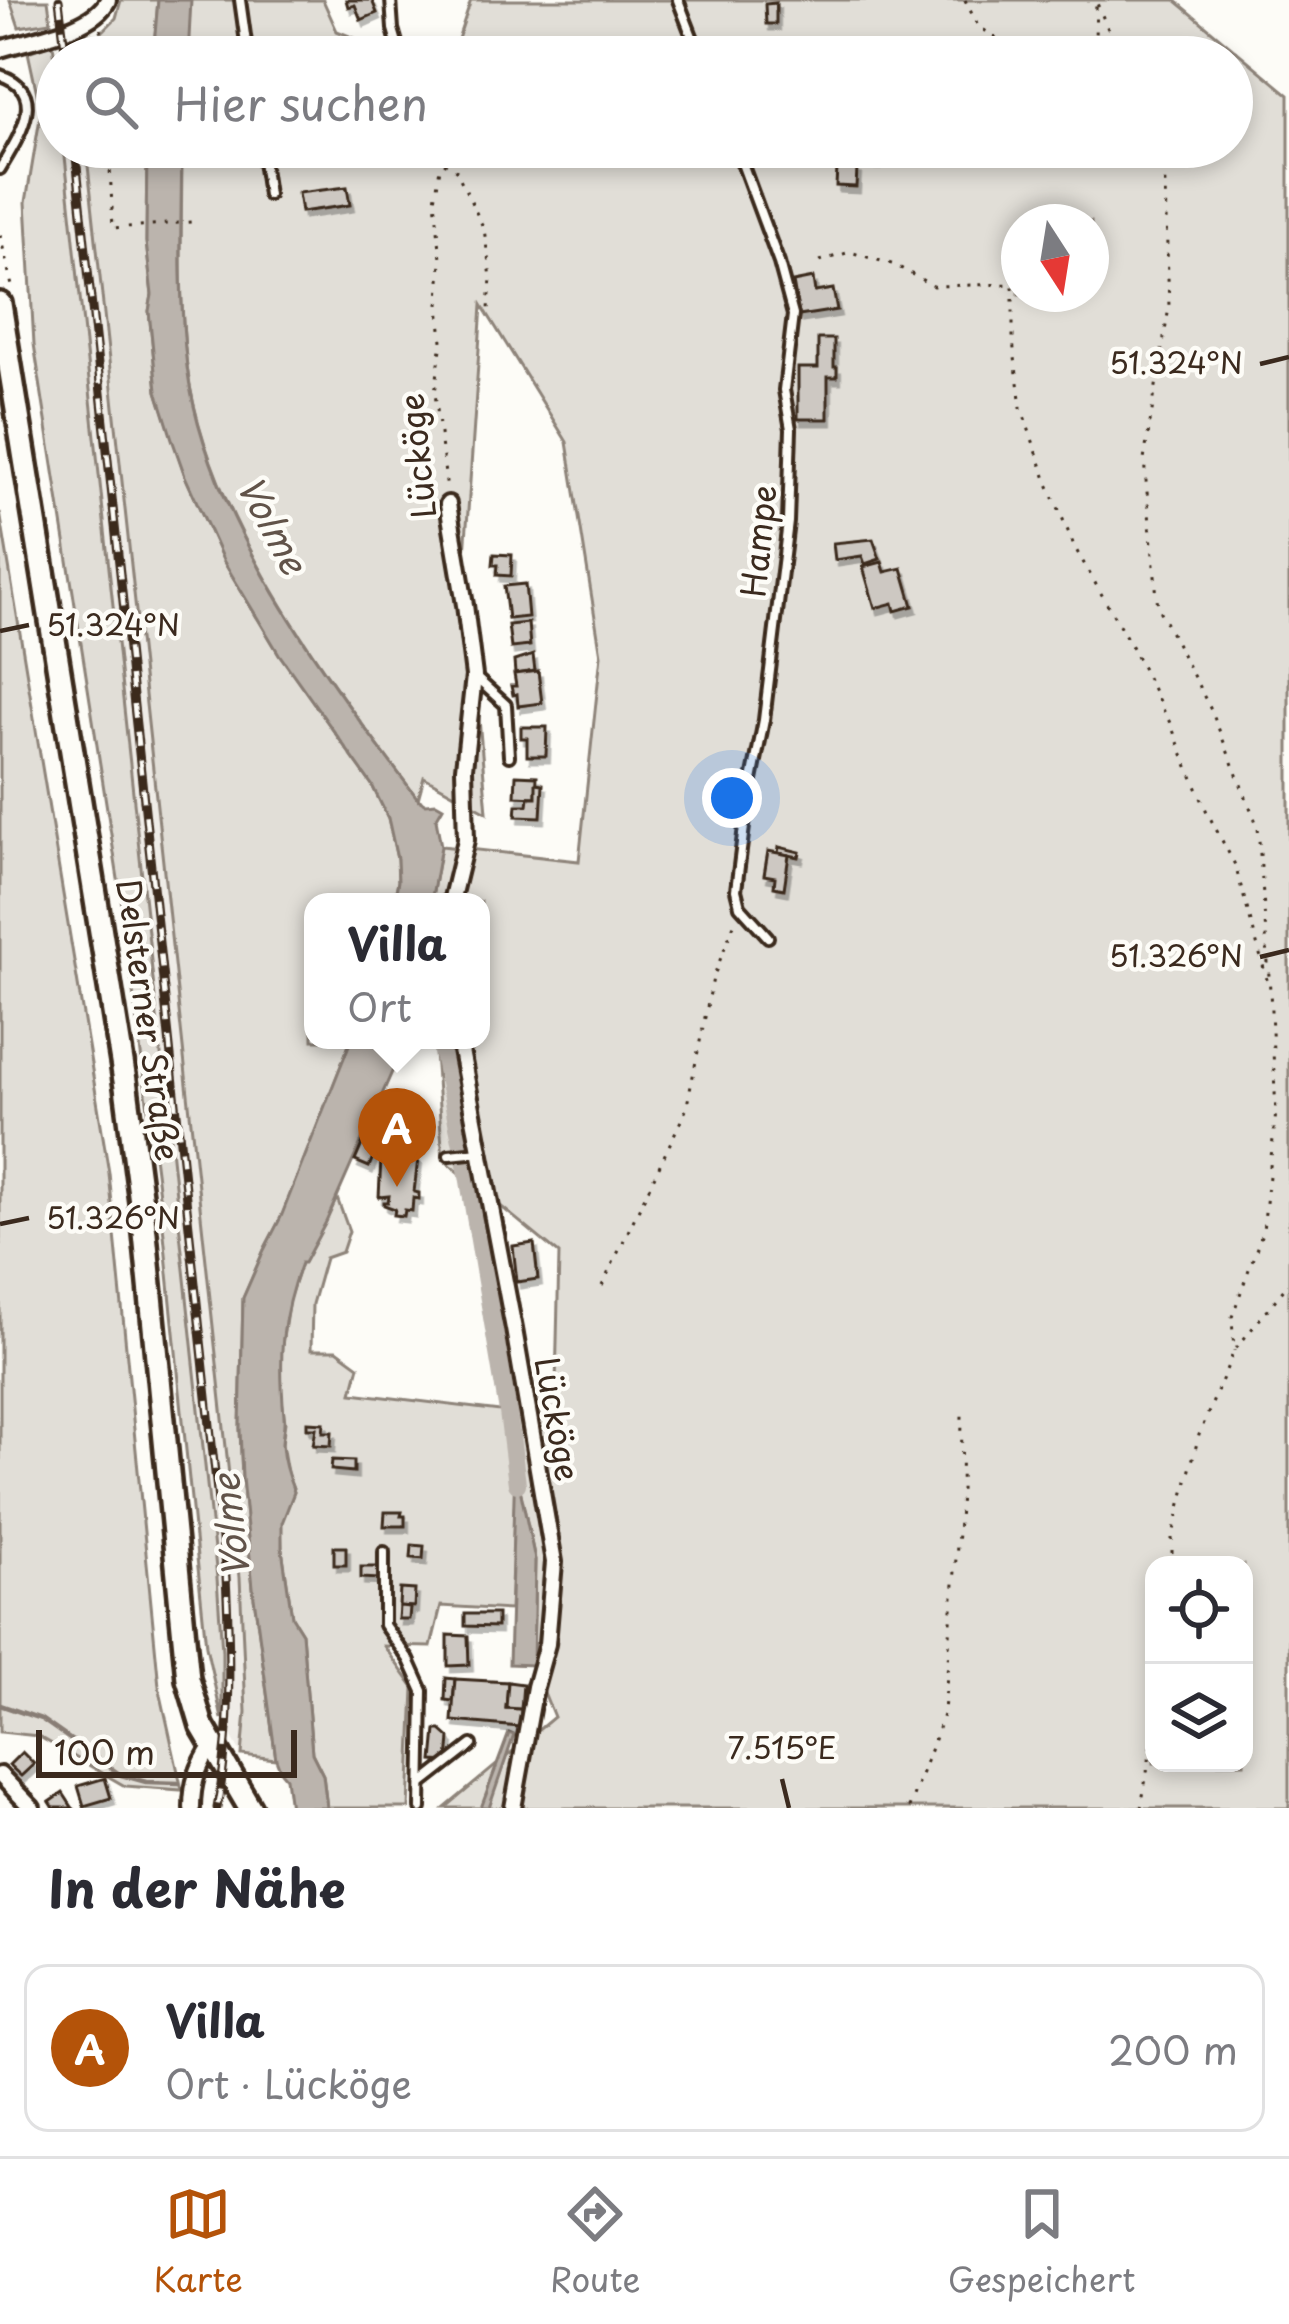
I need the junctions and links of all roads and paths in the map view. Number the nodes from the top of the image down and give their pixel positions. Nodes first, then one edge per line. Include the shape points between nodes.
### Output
1 (108, 0) edge
2 (240, 0) edge
3 (392, 0) edge
4 (678, 0) edge
5 (964, 0) edge
6 (1096, 0) edge
7 (96, 16) junction
8 (43, 36) edge
9 (103, 36) edge
10 (245, 36) edge
11 (395, 36) edge
12 (692, 36) edge
13 (993, 36) edge
14 (1095, 36) edge
15 (1111, 36) edge
16 (36, 38) edge
17 (0, 50) edge
18 (0, 75) edge
19 (110, 168) edge
20 (264, 168) edge
21 (440, 168) edge
22 (452, 168) edge
23 (744, 168) edge
24 (1164, 168) edge
25 (0, 169) edge
26 (268, 195) dead end
27 (192, 222) dead end
28 (820, 262) dead end
29 (0, 304) edge
30 (489, 310) dead end
31 (448, 504) joint
32 (474, 676) junction
33 (509, 756) dead end
34 (453, 893) edge
35 (740, 906) junction
36 (768, 937) dead end
37 (1270, 990) junction
38 (461, 1049) edge
39 (480, 1152) junction
40 (448, 1155) dead end
41 (1289, 1282) edge
42 (602, 1286) dead end
43 (1234, 1351) junction
44 (962, 1414) dead end
45 (385, 1552) dead end
46 (1172, 1556) edge
47 (212, 1744) junction
48 (472, 1744) dead end
49 (1147, 1772) edge
50 (0, 1775) edge
51 (421, 1785) junction
52 (32, 1808) edge
53 (191, 1808) edge
54 (250, 1808) edge
55 (421, 1808) edge
56 (513, 1808) edge
57 (909, 1808) edge
58 (1141, 1808) edge

1 - 7 street
2 - 10 lane
3 - 11 lane
4 - 12 lane
5 - 13 path
6 - 14 path
6 - 15 path
7 - 8 street
7 - 9 path
16 - 17 street
18 - 25 lane via 18,83 27,112
19 - 27 path via 112,228
20 - 26 lane
21 - 31 path, Lücköge via 435,393
22 - 30 path via 484,229
23 - 35 lane, Hampe via 793,315 784,390 788,522 738,870
24 - 37 path via 1169,308 1144,460 1158,608 1258,827
28 - 37 path via 850,252 933,286 1013,284 1021,407 1046,479 1234,866
29 - 47 main road, Delsterner Straße via 126,1087 188,1679
31 - 32 street, Lücköge
32 - 33 lane via 506,705
32 - 34 street, Lücköge via 466,839
35 - 36 lane
35 - 42 path via 713,979 686,1110
37 - 43 path via 1276,1112 1263,1230 1232,1317
38 - 39 street, Lücköge
39 - 40 lane
39 - 56 street, Lücköge via 554,1562 547,1644
41 - 43 path
43 - 46 path via 1199,1435
44 - 57 path via 944,1712
45 - 51 lane via 384,1625 423,1691
47 - 53 street via 197,1769
47 - 54 main road, Delsterner Straße
48 - 51 lane
49 - 58 path
50 - 52 street
51 - 55 lane

